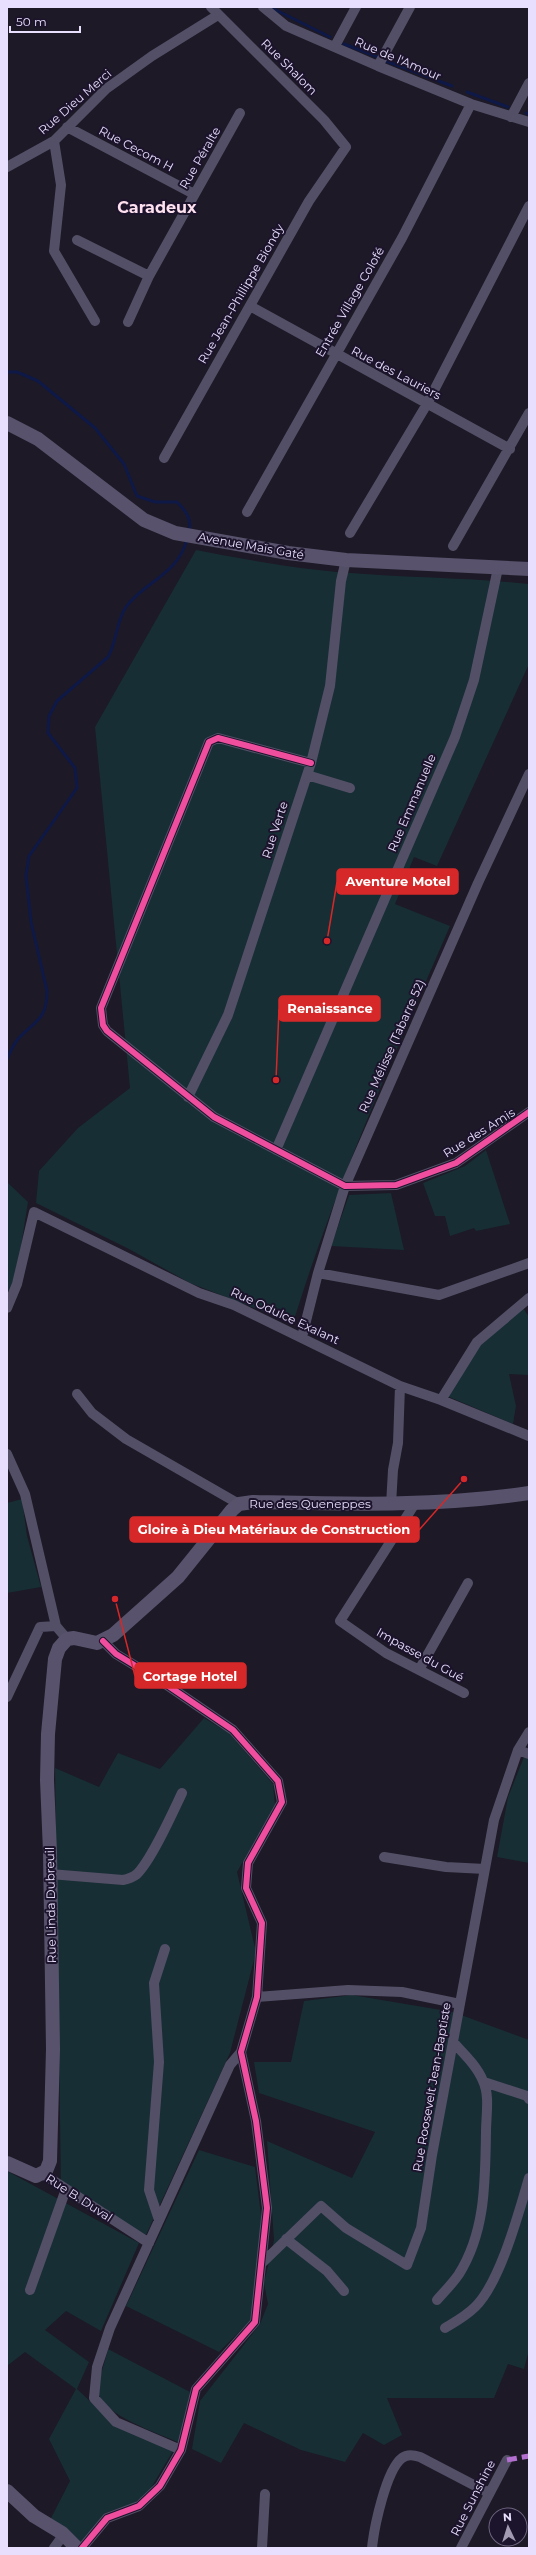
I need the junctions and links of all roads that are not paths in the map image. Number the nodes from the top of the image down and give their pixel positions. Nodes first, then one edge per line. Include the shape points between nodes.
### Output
1 (263, 7) edge
2 (356, 7) edge
3 (410, 7) edge
4 (214, 11) edge
5 (335, 46) junction
6 (378, 66) junction
7 (529, 83) edge
8 (471, 104) junction
9 (240, 113) dead end
10 (511, 116) junction
11 (529, 122) edge
12 (67, 127) junction
13 (54, 141) junction
14 (346, 147) joint
15 (7, 167) edge
16 (194, 194) junction
17 (529, 206) edge
18 (77, 240) dead end
19 (149, 276) junction
20 (250, 306) junction
21 (95, 321) dead end
22 (128, 322) dead end
23 (335, 354) junction
24 (427, 404) junction
25 (529, 413) edge
26 (7, 423) edge
27 (510, 449) junction
28 (164, 458) dead end
29 (247, 512) dead end
30 (350, 533) dead end
31 (453, 546) dead end
32 (346, 560) junction
33 (498, 568) junction
34 (529, 569) edge
35 (311, 763) junction
36 (529, 774) edge
37 (307, 775) junction
38 (350, 788) dead end
39 (188, 1097) junction
40 (529, 1112) edge
41 (276, 1150) junction
42 (345, 1186) junction
43 (529, 1263) edge
44 (318, 1274) junction
45 (529, 1298) edge
46 (7, 1308) edge
47 (302, 1337) junction
48 (400, 1386) junction
49 (77, 1394) dead end
50 (441, 1400) junction
51 (529, 1436) edge
52 (7, 1454) edge
53 (529, 1493) edge
54 (239, 1504) junction
55 (390, 1505) junction
56 (414, 1505) junction
57 (468, 1583) dead end
58 (56, 1626) junction
59 (68, 1639) junction
60 (103, 1641) junction
61 (419, 1670) junction
62 (464, 1694) dead end
63 (7, 1697) edge
64 (529, 1732) edge
65 (518, 1750) junction
66 (529, 1754) edge
67 (182, 1793) dead end
68 (384, 1857) dead end
69 (485, 1869) junction
70 (50, 1874) junction
71 (165, 1949) dead end
72 (257, 1997) junction
73 (460, 2004) junction
74 (453, 2042) junction
75 (241, 2052) junction
76 (484, 2082) junction
77 (528, 2097) edge
78 (7, 2163) edge
79 (43, 2174) junction
80 (529, 2178) edge
81 (66, 2189) junction
82 (159, 2220) junction
83 (286, 2239) junction
84 (148, 2243) junction
85 (261, 2264) junction
86 (30, 2290) dead end
87 (344, 2291) dead end
88 (437, 2300) dead end
89 (444, 2328) dead end
90 (182, 2450) junction
91 (507, 2460) dead end
92 (7, 2491) edge
93 (490, 2493) junction
94 (265, 2494) dead end
95 (64, 2534) junction
96 (54, 2548) edge
97 (77, 2548) edge
98 (82, 2548) edge
99 (262, 2548) edge
100 (372, 2548) edge
101 (461, 2548) edge

1 - 5 street, Rue de l'Amour via 286,26
2 - 5 street
3 - 6 street
4 - 12 street, Rue Dieu Merci via 106,89
4 - 14 street, Rue Shalom via 324,120
5 - 6 street, Rue de l'Amour
6 - 8 street, Rue de l'Amour
7 - 10 street
8 - 10 street, Rue de l'Amour
8 - 23 street, Entrée Village Colofé via 402,238
9 - 16 street, Rue Péralte
10 - 11 street, Rue de l'Amour
12 - 13 street, Rue Dieu Merci
12 - 16 street, Rue Cecom H
13 - 15 street, Rue Dieu Merci
13 - 21 street via 61,185 54,251
14 - 20 street, Rue Jean-Phillippe Biondy via 309,201
16 - 19 street, Rue Péralte
17 - 24 street
18 - 19 street
19 - 22 street, Rue Péralte
20 - 23 street, Rue des Lauriers
20 - 28 street, Rue Jean-Phillippe Biondy
23 - 24 street, Rue des Lauriers
23 - 29 street, Entrée Village Colofé
24 - 27 street, Rue des Lauriers
24 - 30 street
25 - 27 street
26 - 32 street, Avenue Maïs Gaté via 38,439 144,520 175,533 288,553
27 - 31 street
32 - 33 street, Avenue Maïs Gaté
32 - 35 street, Rue Verte via 341,580 330,686
33 - 34 street, Avenue Maïs Gaté
33 - 41 street, Rue Emmanuelle via 474,680 455,737
35 - 37 street, Rue Verte
35 - 39 street via 218,738 209,742 101,1008 102,1025 107,1032
36 - 42 street, Rue Mélisse (Tabarre 52) via 478,883
37 - 38 street
37 - 39 street, Rue Verte via 228,1015
39 - 41 street via 214,1117
40 - 42 street, Rue des Amis via 456,1162 396,1186
41 - 42 street
42 - 44 street, Rue Mélisse (Tabarre 52)
43 - 44 street via 439,1295
44 - 47 street, Rue Mélisse (Tabarre 52)
45 - 50 street via 477,1342
46 - 47 street, Rue Odulce Exalant via 17,1284 34,1212 199,1293 234,1305
47 - 48 street, Rue Odulce Exalant
48 - 50 street, Rue Odulce Exalant
48 - 55 street via 398,1443
49 - 54 street, Rue des Queneppes via 92,1413 126,1439
50 - 51 street, Rue Odulce Exalant
52 - 58 street via 25,1494
53 - 56 street, Rue des Queneppes via 482,1500
54 - 55 street, Rue des Queneppes via 253,1502
54 - 60 street via 178,1577
55 - 56 street, Rue des Queneppes
56 - 61 street, Impasse du Gué via 340,1621 386,1653
57 - 61 street
58 - 59 street
58 - 63 street via 40,1627
59 - 60 street via 97,1643
59 - 70 street, Rue Linda Dubreuil via 59,1648 55,1659 48,1734
60 - 72 street via 116,1654 233,1730 278,1781 282,1802 248,1863 246,1888 262,1923
61 - 62 street, Impasse du Gué
64 - 65 street, Rue Roosevelt Jean-Baptiste
65 - 66 street
65 - 69 street, Rue Roosevelt Jean-Baptiste via 494,1820
67 - 70 street via 163,1832 137,1874 131,1879
68 - 69 street via 446,1867
69 - 73 street, Rue Roosevelt Jean-Baptiste
70 - 79 street, Rue Linda Dubreuil via 53,2116 50,2161
71 - 82 street via 154,1983 159,2062 149,2190
72 - 73 street via 348,1990 402,1992
72 - 75 street
73 - 74 street, Rue Roosevelt Jean-Baptiste
74 - 76 street via 474,2065
74 - 83 street, Rue Roosevelt Jean-Baptiste via 422,2228 407,2265 346,2228 320,2206
75 - 82 street via 230,2065
75 - 85 street via 256,2121 267,2208
76 - 77 street
76 - 88 street via 487,2103 485,2190 478,2233 459,2275
78 - 79 street, Rue B. Duval via 31,2176
79 - 81 street, Rue B. Duval
80 - 89 street via 487,2292 475,2307
81 - 84 street, Rue B. Duval
81 - 86 street
82 - 84 street
83 - 85 street, Rue Roosevelt Jean-Baptiste
83 - 87 street via 327,2271
84 - 90 street via 110,2328 97,2367 94,2398 116,2422
85 - 90 street via 254,2322 196,2389
90 - 98 street via 160,2486 148,2499 139,2506 108,2518
91 - 93 street, Rue Sunshine
92 - 95 street via 34,2516
93 - 100 street via 420,2457 402,2457 392,2471
93 - 101 street, Rue Sunshine
94 - 99 street
95 - 96 street
95 - 97 street

